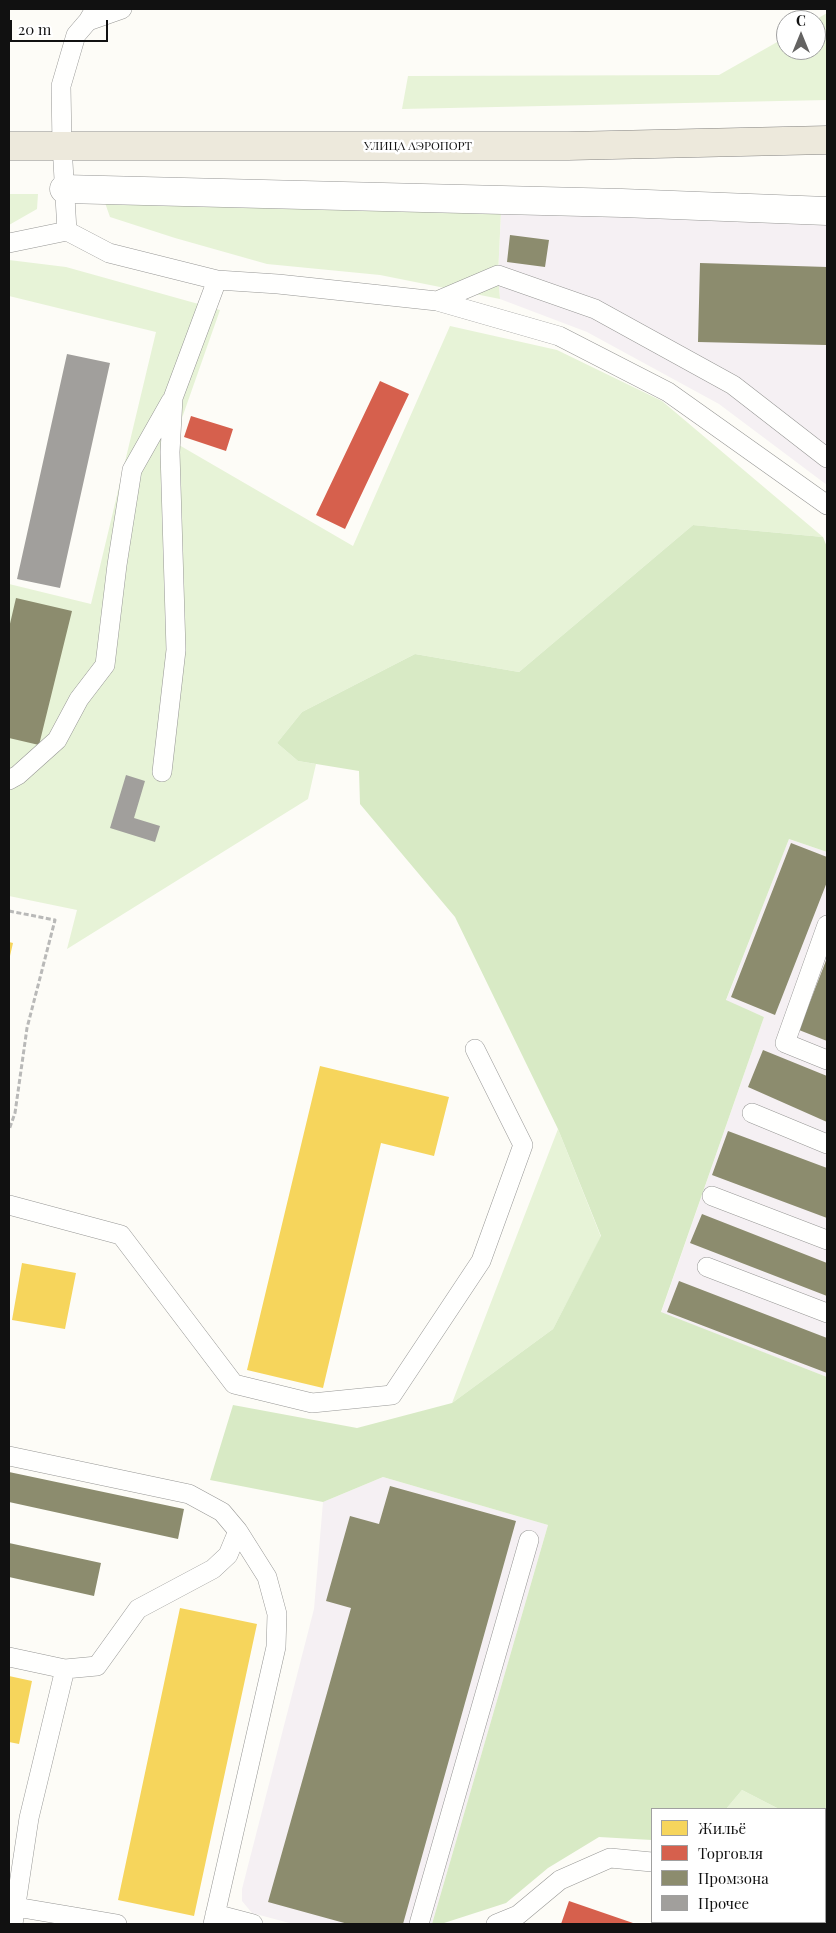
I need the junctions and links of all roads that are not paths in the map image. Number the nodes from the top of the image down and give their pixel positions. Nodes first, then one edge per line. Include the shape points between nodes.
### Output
1 (122, 9) edge
2 (91, 15) edge
3 (827, 140) edge
4 (62, 145) junction
5 (9, 146) edge
6 (64, 189) junction
7 (827, 211) edge
8 (67, 231) junction
9 (9, 243) edge
10 (217, 280) junction
11 (436, 301) junction
12 (173, 398) junction
13 (827, 458) edge
14 (827, 505) edge
15 (162, 772) dead end
16 (9, 780) edge
17 (827, 925) edge
18 (475, 1049) dead end
19 (827, 1060) edge
20 (752, 1112) dead end
21 (827, 1144) edge
22 (712, 1196) dead end
23 (9, 1205) edge
24 (827, 1240) edge
25 (707, 1267) dead end
26 (827, 1313) edge
27 (9, 1456) edge
28 (238, 1531) junction
29 (529, 1540) dead end
30 (9, 1657) edge
31 (65, 1669) junction
32 (651, 1862) edge
33 (15, 1916) edge
34 (214, 1919) edge
35 (117, 1924) edge
36 (253, 1924) edge
37 (418, 1924) edge
38 (496, 1924) edge

1 - 2 lane
2 - 4 lane via 76,36 61,86
3 - 4 main road, УЛИЦА АЭРОПОРТ via 568,146
4 - 5 main road, УЛИЦА АЭРОПОРТ
4 - 6 lane
6 - 7 street
6 - 8 lane
8 - 9 lane
8 - 10 lane via 109,253
10 - 11 lane
10 - 12 lane
11 - 13 lane via 498,275 595,309 733,384
11 - 14 lane via 559,336 668,392
12 - 15 lane via 170,452 176,650
12 - 16 lane via 132,470 105,664 79,699 57,740 18,776
17 - 19 lane via 785,1043
18 - 23 lane via 523,1145 481,1261 392,1395 312,1403 234,1384 121,1235
20 - 21 lane
22 - 24 lane
25 - 26 lane
27 - 28 lane via 190,1494 222,1512
28 - 31 lane via 228,1555 213,1569 138,1610 97,1666
28 - 34 lane via 267,1577 277,1614 276,1647
29 - 37 lane
30 - 31 lane
31 - 33 lane via 29,1818
32 - 38 lane via 610,1858 560,1880 518,1914
33 - 35 lane
34 - 36 lane

